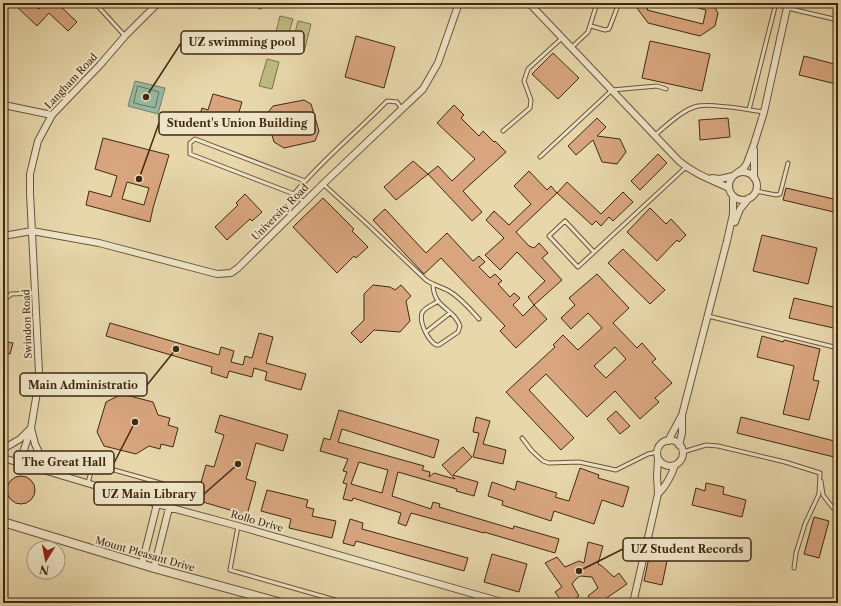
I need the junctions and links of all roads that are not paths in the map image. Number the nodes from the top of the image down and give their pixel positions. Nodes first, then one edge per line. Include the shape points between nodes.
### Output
1 (95, 3) edge
2 (158, 3) edge
3 (460, 3) edge
4 (529, 3) edge
5 (596, 3) edge
6 (619, 3) edge
7 (776, 3) edge
8 (787, 5) edge
9 (838, 20) edge
10 (591, 26) junction
11 (125, 36) junction
12 (562, 38) junction
13 (572, 48) junction
14 (666, 89) dead end
15 (612, 90) junction
16 (3, 104) edge
17 (402, 109) junction
18 (749, 110) junction
19 (764, 112) junction
20 (52, 115) junction
21 (503, 131) dead end
22 (654, 136) junction
23 (754, 144) junction
24 (540, 157) dead end
25 (788, 163) dead end
26 (686, 167) junction
27 (735, 175) junction
28 (706, 178) junction
29 (754, 178) junction
30 (305, 181) junction
31 (323, 184) junction
32 (729, 188) junction
33 (756, 191) junction
34 (294, 194) junction
35 (733, 196) junction
36 (750, 198) junction
37 (304, 202) junction
38 (32, 231) junction
39 (3, 236) edge
40 (728, 241) junction
41 (594, 252) junction
42 (433, 285) junction
43 (35, 293) junction
44 (3, 301) edge
45 (437, 302) junction
46 (450, 313) junction
47 (708, 316) junction
48 (480, 319) dead end
49 (426, 332) junction
50 (838, 348) edge
51 (682, 415) junction
52 (31, 428) junction
53 (522, 438) dead end
54 (668, 441) junction
55 (679, 444) junction
56 (3, 449) edge
57 (657, 452) junction
58 (683, 452) junction
59 (54, 453) dead end
60 (3, 458) edge
61 (658, 459) junction
62 (20, 462) junction
63 (93, 464) junction
64 (675, 465) junction
65 (48, 471) junction
66 (820, 473) junction
67 (88, 483) junction
68 (184, 490) dead end
69 (658, 494) junction
70 (157, 504) junction
71 (170, 508) junction
72 (838, 510) edge
73 (3, 522) edge
74 (238, 526) junction
75 (142, 564) junction
76 (154, 568) junction
77 (794, 568) dead end
78 (282, 603) edge
79 (346, 603) edge
80 (504, 603) edge
81 (633, 603) edge

1 - 11 lane
2 - 11 street, Langham Road
3 - 17 street, University Road via 433,73 423,89
4 - 12 street
5 - 10 lane
6 - 10 lane via 609,29
7 - 18 lane
8 - 9 lane
8 - 19 street
10 - 13 lane
11 - 20 street, Langham Road
12 - 13 street
12 - 21 lane via 528,69 524,81 531,100 530,108
13 - 15 street
14 - 15 lane via 657,86
15 - 22 street
15 - 24 lane
16 - 20 street
17 - 30 lane via 397,102 387,101
17 - 31 street, University Road
18 - 19 lane
18 - 22 lane via 698,106
19 - 23 street
20 - 38 street, Langham Road via 38,141 30,174
22 - 26 street
23 - 27 street via 744,168
23 - 29 street
25 - 33 lane via 780,194
26 - 28 street
26 - 41 lane
27 - 28 street
27 - 29 street via 746,173
27 - 32 street
28 - 32 street
29 - 33 street
30 - 34 lane
30 - 34 lane via 195,139 190,143 190,154
31 - 37 street, University Road
31 - 42 lane
32 - 35 street
33 - 36 street
34 - 37 lane
35 - 36 street via 741,200
35 - 40 street
36 - 40 street via 740,209
37 - 38 street, University Road via 238,268 225,274 99,243
38 - 39 street
38 - 43 street, Swindon Road
40 - 47 street
41 - 41 lane via 578,267 549,236 565,221
42 - 45 lane
42 - 48 lane via 449,291
43 - 44 lane via 11,294
43 - 52 street, Swindon Road via 39,372
45 - 46 lane
45 - 49 lane via 422,313
46 - 49 lane
46 - 49 lane via 459,323 458,332 439,345 432,343
47 - 50 lane
47 - 51 street
51 - 54 street
51 - 55 street
52 - 56 street via 20,439
52 - 62 street, Swindon Road
52 - 65 street via 35,444
53 - 57 lane via 543,461 579,462 616,470
54 - 55 street
54 - 57 street via 661,444
55 - 58 street
57 - 61 street
58 - 64 street via 680,462
58 - 66 lane via 706,445 718,446
59 - 63 lane
60 - 62 street, Rollo Drive
61 - 64 street via 666,466
61 - 69 street
62 - 65 street, Rollo Drive
63 - 67 lane
63 - 68 lane
64 - 69 street via 670,479
65 - 67 street, Rollo Drive
66 - 72 lane via 823,495 833,508
66 - 77 lane via 818,494 805,524
67 - 70 street, Rollo Drive
69 - 81 street
70 - 71 street, Rollo Drive
70 - 75 street
71 - 74 street, Rollo Drive
71 - 76 street
73 - 75 street, Mount Pleasant Drive
74 - 79 lane via 230,570
74 - 80 street, Rollo Drive
75 - 76 street, Mount Pleasant Drive
76 - 78 street, Mount Pleasant Drive

